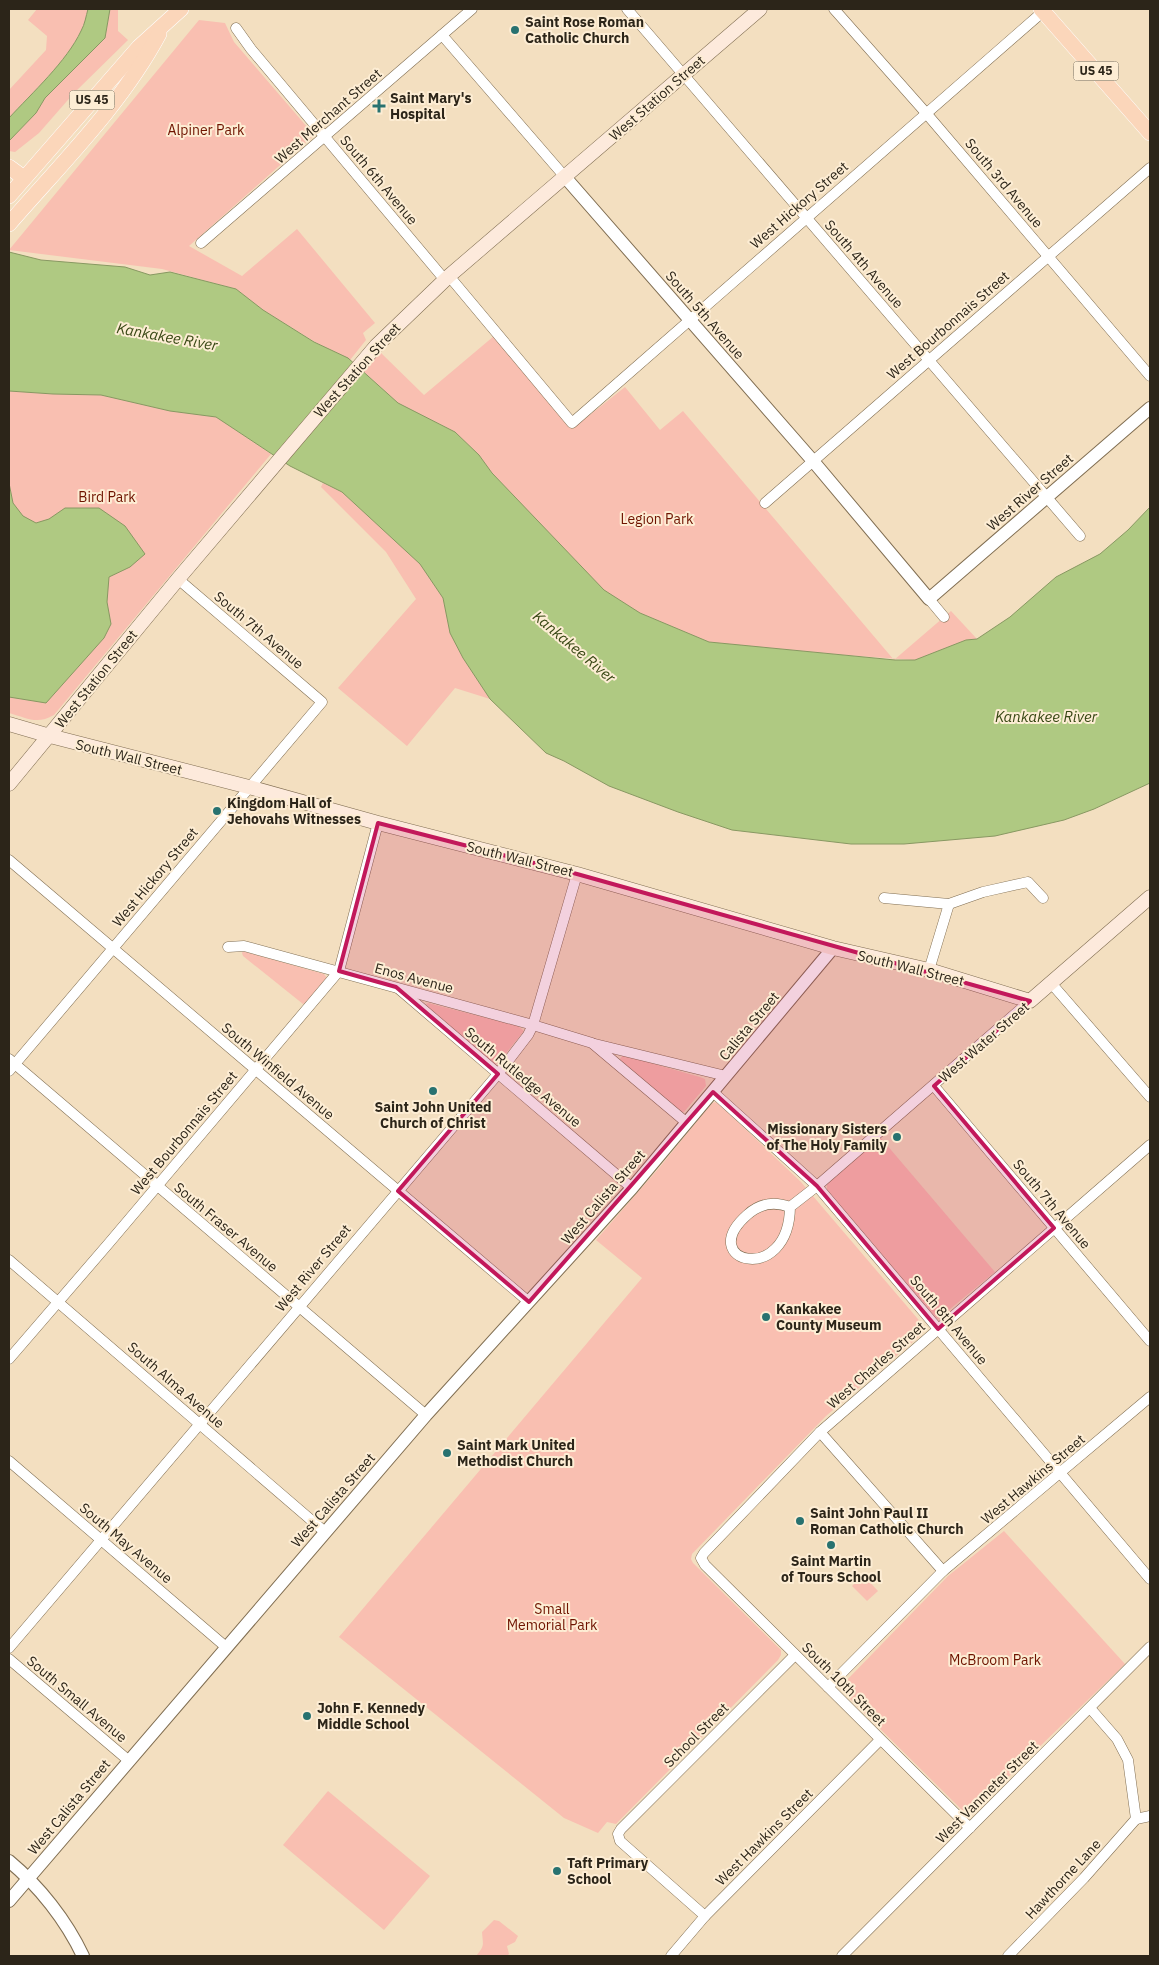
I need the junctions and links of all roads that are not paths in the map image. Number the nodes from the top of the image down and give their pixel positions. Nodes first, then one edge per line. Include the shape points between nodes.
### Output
1 (181, 9) edge
2 (472, 9) edge
3 (627, 9) edge
4 (760, 9) edge
5 (834, 9) edge
6 (1044, 10) edge
7 (163, 26) junction
8 (236, 28) dead end
9 (442, 35) junction
10 (683, 75) junction
11 (926, 113) junction
12 (1150, 133) edge
13 (324, 137) junction
14 (1150, 168) edge
15 (13, 172) edge
16 (565, 177) junction
17 (44, 183) junction
18 (9, 196) edge
19 (806, 218) junction
20 (9, 224) edge
21 (201, 243) dead end
22 (1048, 256) junction
23 (447, 278) junction
24 (689, 320) junction
25 (929, 360) junction
26 (1150, 376) edge
27 (1150, 408) edge
28 (572, 424) joint
29 (813, 461) junction
30 (1047, 498) junction
31 (765, 503) dead end
32 (1080, 536) dead end
33 (178, 579) junction
34 (929, 599) junction
35 (944, 617) dead end
36 (322, 702) joint
37 (9, 724) edge
38 (50, 736) junction
39 (9, 784) edge
40 (249, 787) junction
41 (378, 824) junction
42 (9, 860) edge
43 (577, 874) junction
44 (1150, 897) edge
45 (884, 898) dead end
46 (1043, 898) dead end
47 (949, 904) junction
48 (228, 947) dead end
49 (112, 948) junction
50 (833, 948) junction
51 (929, 970) junction
52 (338, 971) junction
53 (1051, 983) junction
54 (396, 987) junction
55 (1030, 1001) junction
56 (533, 1025) junction
57 (592, 1043) junction
58 (11, 1065) edge
59 (255, 1070) junction
60 (498, 1074) junction
61 (726, 1076) junction
62 (934, 1086) junction
63 (713, 1092) junction
64 (1150, 1097) edge
65 (687, 1123) junction
66 (1150, 1145) edge
67 (156, 1185) junction
68 (817, 1186) junction
69 (632, 1188) junction
70 (398, 1191) junction
71 (790, 1207) junction
72 (1054, 1228) junction
73 (9, 1260) edge
74 (58, 1302) junction
75 (529, 1302) junction
76 (299, 1307) junction
77 (938, 1329) junction
78 (1150, 1340) edge
79 (9, 1359) edge
80 (1150, 1397) edge
81 (426, 1415) junction
82 (200, 1423) junction
83 (820, 1432) junction
84 (9, 1461) edge
85 (1061, 1474) junction
86 (325, 1532) junction
87 (101, 1540) junction
88 (701, 1558) joint
89 (943, 1571) junction
90 (1150, 1579) edge
91 (226, 1646) junction
92 (1150, 1647) edge
93 (9, 1648) edge
94 (795, 1655) junction
95 (9, 1659) edge
96 (828, 1687) junction
97 (1090, 1708) junction
98 (880, 1740) junction
99 (128, 1760) junction
100 (1150, 1816) edge
101 (1136, 1819) junction
102 (970, 1828) junction
103 (9, 1861) edge
104 (29, 1878) junction
105 (9, 1901) edge
106 (705, 1916) junction
107 (83, 1956) edge
108 (671, 1956) edge
109 (842, 1956) edge
110 (1008, 1956) edge

1 - 7 main road, US 45
2 - 9 street, West Merchant Street
3 - 10 street, South 4th Avenue
4 - 10 main road, West Station Street
5 - 11 street, South 3rd Avenue
6 - 11 street, West Hickory Street
6 - 12 main road, US 45
7 - 15 main road, US 45
7 - 17 main road, US 45 via 148,54 100,119
8 - 13 street, South 6th Avenue
9 - 13 street, West Merchant Street
9 - 16 street, South 5th Avenue
10 - 16 main road, West Station Street
10 - 19 street, South 4th Avenue
11 - 19 street, West Hickory Street
11 - 22 street, South 3rd Avenue
13 - 21 street, West Merchant Street
13 - 23 street, South 6th Avenue
14 - 22 street, West Bourbonnais Street
15 - 17 main road
15 - 18 main road
16 - 23 main road, West Station Street
16 - 24 street, South 5th Avenue
17 - 20 main road
19 - 24 street, West Hickory Street
19 - 25 street, South 4th Avenue
22 - 25 street, West Bourbonnais Street
22 - 26 street, South 3rd Avenue
23 - 28 street, South 6th Avenue
23 - 33 main road, West Station Street via 376,346
24 - 28 street, West Hickory Street
24 - 29 street, South 5th Avenue
25 - 29 street, West Bourbonnais Street
25 - 30 street, South 4th Avenue
27 - 30 street, West River Street
29 - 31 street, West Bourbonnais Street
29 - 34 street, South 5th Avenue
30 - 32 street, South 4th Avenue
30 - 34 street, West River Street
33 - 36 street, South 7th Avenue
33 - 38 main road, West Station Street
34 - 35 street, South 5th Avenue
36 - 40 street, West Hickory Street
37 - 38 main road, South Wall Street
38 - 39 main road, West Station Street
38 - 40 main road, South Wall Street
40 - 41 main road, South Wall Street
40 - 49 street, West Hickory Street
41 - 43 main road, South Wall Street
41 - 52 street, West Bourbonnais Street
42 - 49 street, South Winfield Avenue
43 - 50 main road, South Wall Street
43 - 56 street, West River Street
44 - 53 main road, West Water Street
45 - 47 street
46 - 47 street via 1028,882
47 - 51 street
48 - 52 street, Enos Avenue via 244,946
49 - 58 street, West Hickory Street
49 - 59 street, South Winfield Avenue
50 - 51 main road, South Wall Street
50 - 61 street, Calista Street
51 - 55 main road, South Wall Street
52 - 54 street, Enos Avenue
52 - 59 street, West Bourbonnais Street
53 - 55 main road, West Water Street
53 - 64 street
54 - 56 street, Enos Avenue
54 - 60 street, South Rutledge Avenue
55 - 62 street, West Water Street
56 - 57 street, Enos Avenue
56 - 60 street, West River Street
57 - 61 street, Enos Avenue
57 - 65 street, Enos Avenue
58 - 67 street, South Fraser Avenue
59 - 67 street, West Bourbonnais Street
59 - 70 street, South Winfield Avenue
60 - 69 street, South Rutledge Avenue
60 - 70 street, West River Street
61 - 63 street, Calista Street
62 - 68 street, West Water Street
62 - 72 street, South 7th Avenue
63 - 65 street, Calista Street
63 - 68 street, South 8th Avenue
65 - 69 street, West Calista Street
66 - 72 street, West Charles Street
67 - 74 street, West Bourbonnais Street
67 - 76 street, South Fraser Avenue
68 - 71 street, West Water Street
68 - 77 street, South 8th Avenue
69 - 75 street, West Calista Street
70 - 75 street, South Winfield Avenue
70 - 76 street, West River Street
71 - 71 street via 769,1203 747,1214 731,1235 734,1251 750,1260 764,1257 785,1236
72 - 77 street, West Charles Street
72 - 78 street, South 7th Avenue
73 - 74 street, South Alma Avenue
74 - 79 street, West Bourbonnais Street
74 - 82 street, South Alma Avenue
75 - 81 street, West Calista Street
76 - 81 street, South Fraser Avenue
76 - 82 street, West River Street
77 - 83 street, West Charles Street
77 - 85 street, South 8th Avenue
80 - 85 street, West Hawkins Street
81 - 86 street, West Calista Street
82 - 86 street, South Alma Avenue
82 - 87 street, West River Street
83 - 88 street, West Charles Street
83 - 89 street
84 - 87 street, South May Avenue
85 - 89 street, West Hawkins Street
85 - 90 street, South 8th Avenue
86 - 91 street, West Calista Street
87 - 91 street, South May Avenue
87 - 93 street, West River Street
88 - 94 street, South 10th Street
89 - 96 street, West Hawkins Street
91 - 99 street, West Calista Street
92 - 97 street, West Vanmeter Street
94 - 96 street, South 10th Street
94 - 106 street, School Street via 618,1834 620,1841
95 - 99 street, South Small Avenue
96 - 98 street, South 10th Street
97 - 101 street via 1117,1739 1128,1760
97 - 102 street, West Vanmeter Street
98 - 102 street, South 10th Street
98 - 106 street, West Hawkins Street
99 - 104 street, West Calista Street
100 - 101 street
101 - 110 street, Hawthorne Lane
102 - 109 street, West Vanmeter Street
103 - 104 street
104 - 105 street, West Calista Street
104 - 107 street via 63,1922
106 - 108 street, West Hawkins Street

